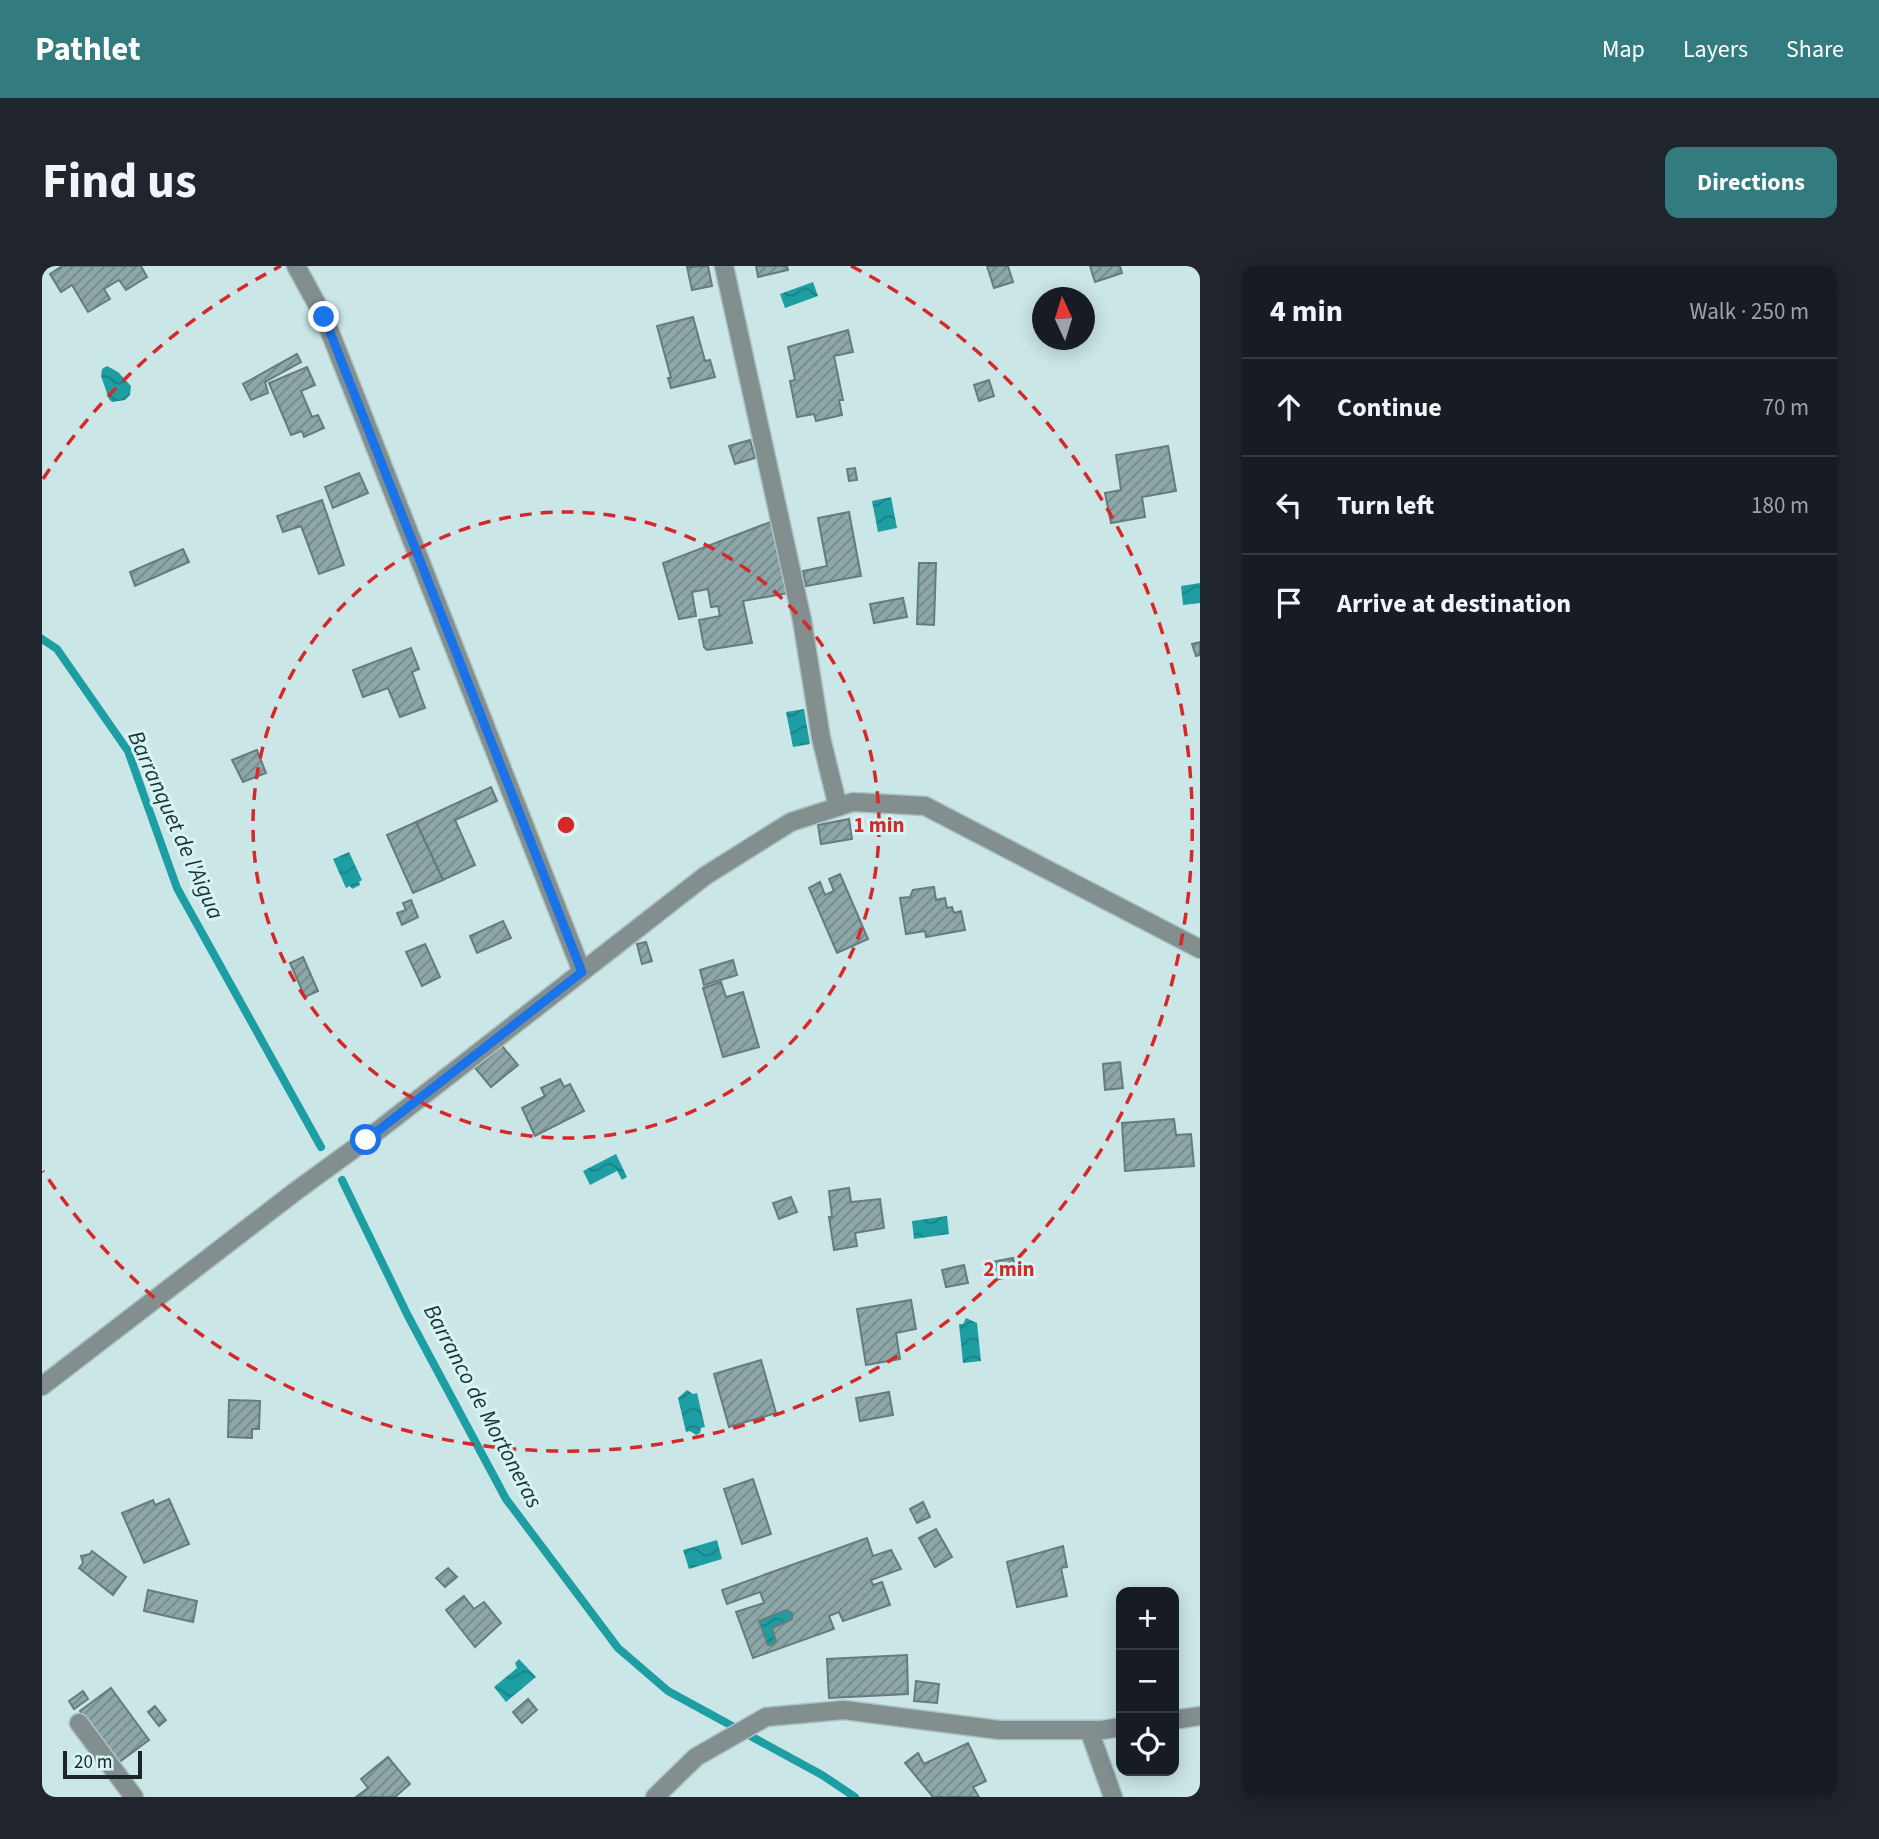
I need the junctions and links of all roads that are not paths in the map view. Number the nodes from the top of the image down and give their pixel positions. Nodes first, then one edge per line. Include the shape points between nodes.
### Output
1 (296, 266) edge
2 (724, 266) edge
3 (838, 807) junction
4 (1200, 949) edge
5 (582, 972) junction
6 (42, 1386) edge
7 (1200, 1716) edge
8 (1179, 1719) edge
9 (79, 1723) dead end
10 (1116, 1727) edge
11 (1089, 1730) junction
12 (134, 1797) edge
13 (655, 1797) edge
14 (1113, 1797) edge

1 - 5 street via 324,317
2 - 3 street
3 - 4 street via 853,802 925,806
3 - 5 street via 792,822 705,876
5 - 6 street
7 - 8 street
9 - 12 street
10 - 11 street
11 - 13 street via 999,1730 844,1710 766,1717 696,1757
11 - 14 street

